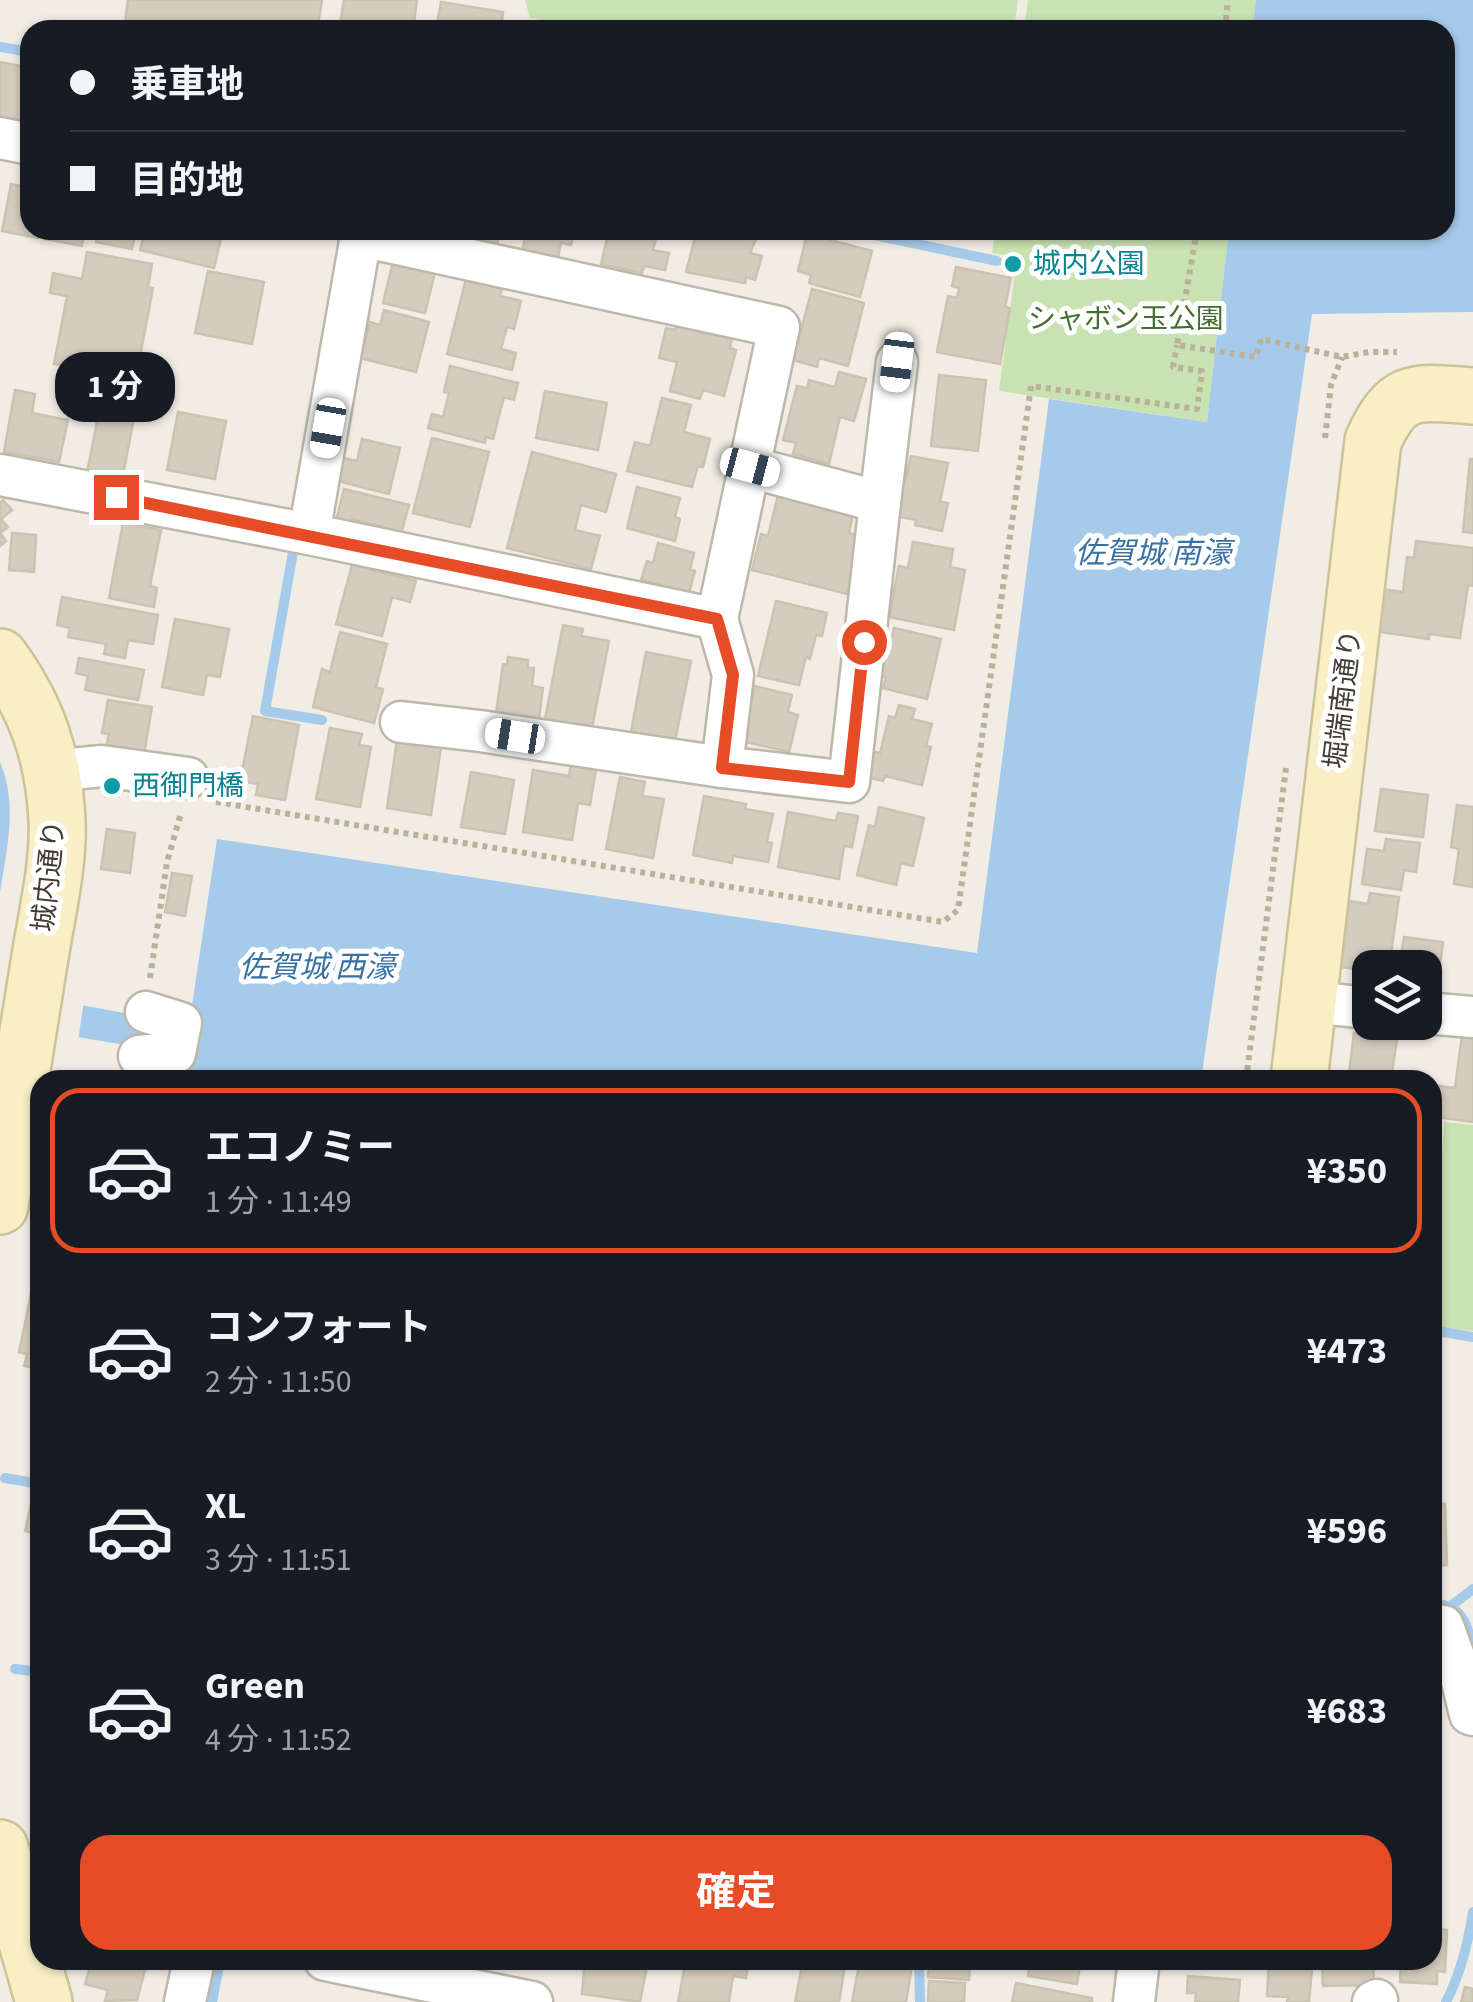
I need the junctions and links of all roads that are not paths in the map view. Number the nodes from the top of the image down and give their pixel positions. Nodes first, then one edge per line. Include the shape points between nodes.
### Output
1 (360, 240) edge
2 (380, 240) edge
3 (897, 362) dead end
4 (1473, 396) edge
5 (750, 467) junction
6 (0, 475) edge
7 (880, 502) junction
8 (309, 534) junction
9 (717, 619) junction
10 (0, 658) edge
11 (401, 722) dead end
12 (722, 768) junction
13 (51, 771) junction
14 (184, 794) road end
15 (1308, 1002) junction
16 (1352, 1006) edge
17 (146, 1012) road end
18 (1442, 1015) edge
19 (1473, 1018) edge
20 (139, 1056) dead end
21 (1300, 1070) edge
22 (11, 1193) edge
23 (1442, 1626) edge
24 (1473, 1715) edge
25 (0, 1848) edge
26 (30, 1953) edge
27 (35, 1970) edge
28 (192, 1970) edge
29 (374, 1970) edge
30 (1138, 1970) edge
31 (44, 2002) edge
32 (185, 2002) edge
33 (532, 2002) edge
34 (1134, 2002) edge

1 - 8 street
2 - 5 street via 779,326
3 - 7 street
4 - 15 street, 堀端南通り via 1402,398 1385,414 1373,441
5 - 7 street
5 - 9 street
6 - 8 street
7 - 12 street via 849,782
8 - 9 street
9 - 12 street via 733,675
10 - 13 street, 城内通り via 31,705
11 - 12 street
13 - 14 street via 102,766
13 - 22 street, 城内通り via 57,823
15 - 16 street
15 - 21 street, 堀端南通り
17 - 20 street via 180,1024 175,1054
18 - 19 street
23 - 24 street
25 - 26 street
27 - 31 street
28 - 32 street
29 - 33 street
30 - 34 street

